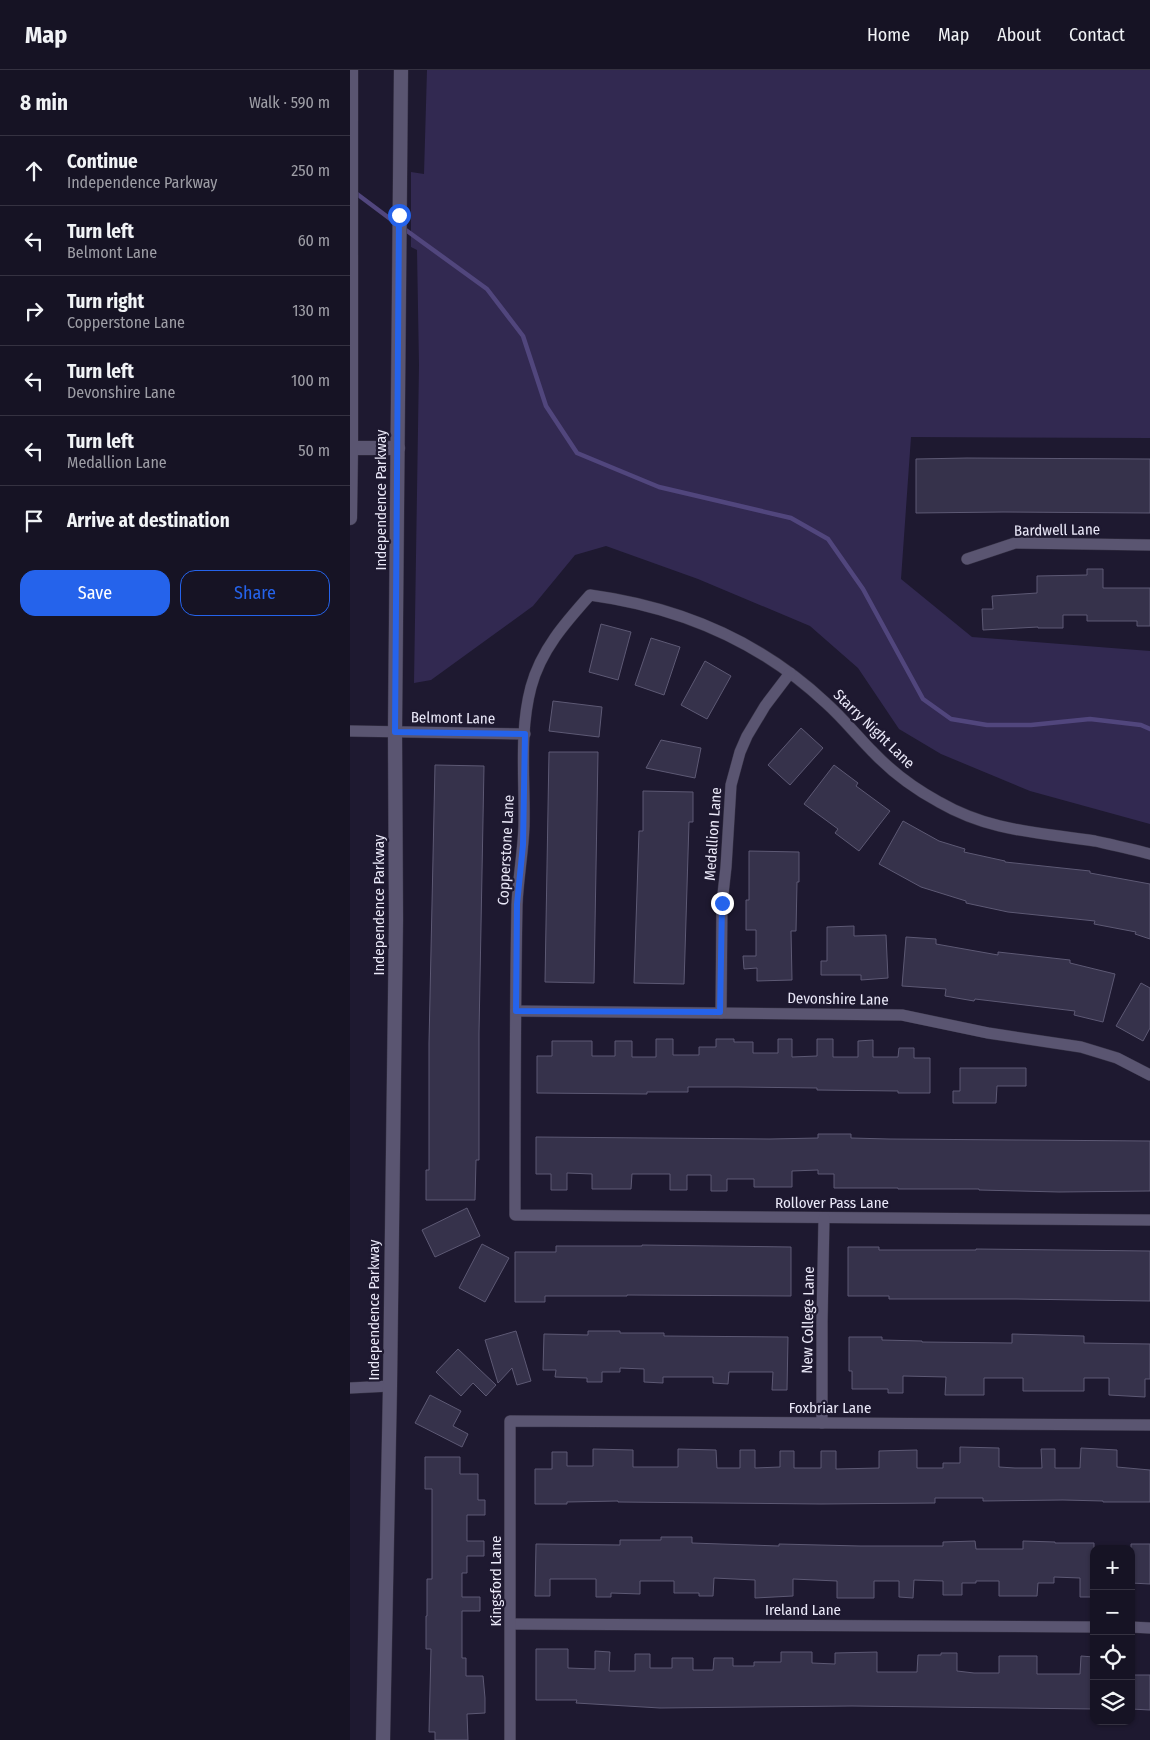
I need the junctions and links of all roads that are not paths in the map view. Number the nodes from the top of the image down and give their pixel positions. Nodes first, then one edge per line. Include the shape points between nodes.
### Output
1 (351, 70) edge
2 (401, 70) edge
3 (350, 178) edge
4 (350, 199) edge
5 (352, 448) junction
6 (398, 448) junction
7 (350, 518) edge
8 (1150, 545) edge
9 (967, 559) dead end
10 (590, 595) joint
11 (790, 673) junction
12 (350, 731) edge
13 (395, 732) junction
14 (525, 734) junction
15 (1150, 854) edge
16 (516, 1011) junction
17 (720, 1012) junction
18 (1150, 1075) edge
19 (515, 1215) joint
20 (824, 1218) junction
21 (1150, 1220) edge
22 (390, 1386) junction
23 (350, 1388) edge
24 (510, 1421) joint
25 (822, 1423) junction
26 (1150, 1425) edge
27 (511, 1624) junction
28 (1090, 1627) edge
29 (1135, 1627) edge
30 (1150, 1628) edge
31 (383, 1740) edge
32 (510, 1740) edge

1 - 3 main road, Independence Parkway
2 - 6 main road, Independence Parkway
3 - 4 main road, Independence Parkway
4 - 5 main road, Independence Parkway
5 - 6 main road
5 - 7 main road, Independence Parkway
6 - 13 main road, Independence Parkway
8 - 9 street, Bardwell Lane via 1015,543
10 - 11 street, Starry Night Lane via 684,616 735,639
10 - 14 street, Copperstone Lane via 542,658 528,700
11 - 15 street, Starry Night Lane via 827,703 889,768 952,809 1018,831 1096,842
11 - 17 street, Medallion Lane via 747,736 731,785 722,903
12 - 13 street, Belmont Lane
13 - 14 street, Belmont Lane
13 - 22 main road, Independence Parkway
14 - 16 street, Copperstone Lane
16 - 17 street, Devonshire Lane
16 - 19 street, Copperstone Lane
17 - 18 street, Devonshire Lane via 910,1016 988,1033 1081,1047 1123,1061
19 - 20 street, Rollover Pass Lane
20 - 21 street, Rollover Pass Lane
20 - 25 street, New College Lane
22 - 23 street
22 - 31 main road, Independence Parkway
24 - 25 street, Foxbriar Lane
24 - 27 street, Kingsford Lane
25 - 26 street, Foxbriar Lane
27 - 28 street, Ireland Lane
27 - 32 street, Kingsford Lane
29 - 30 street

